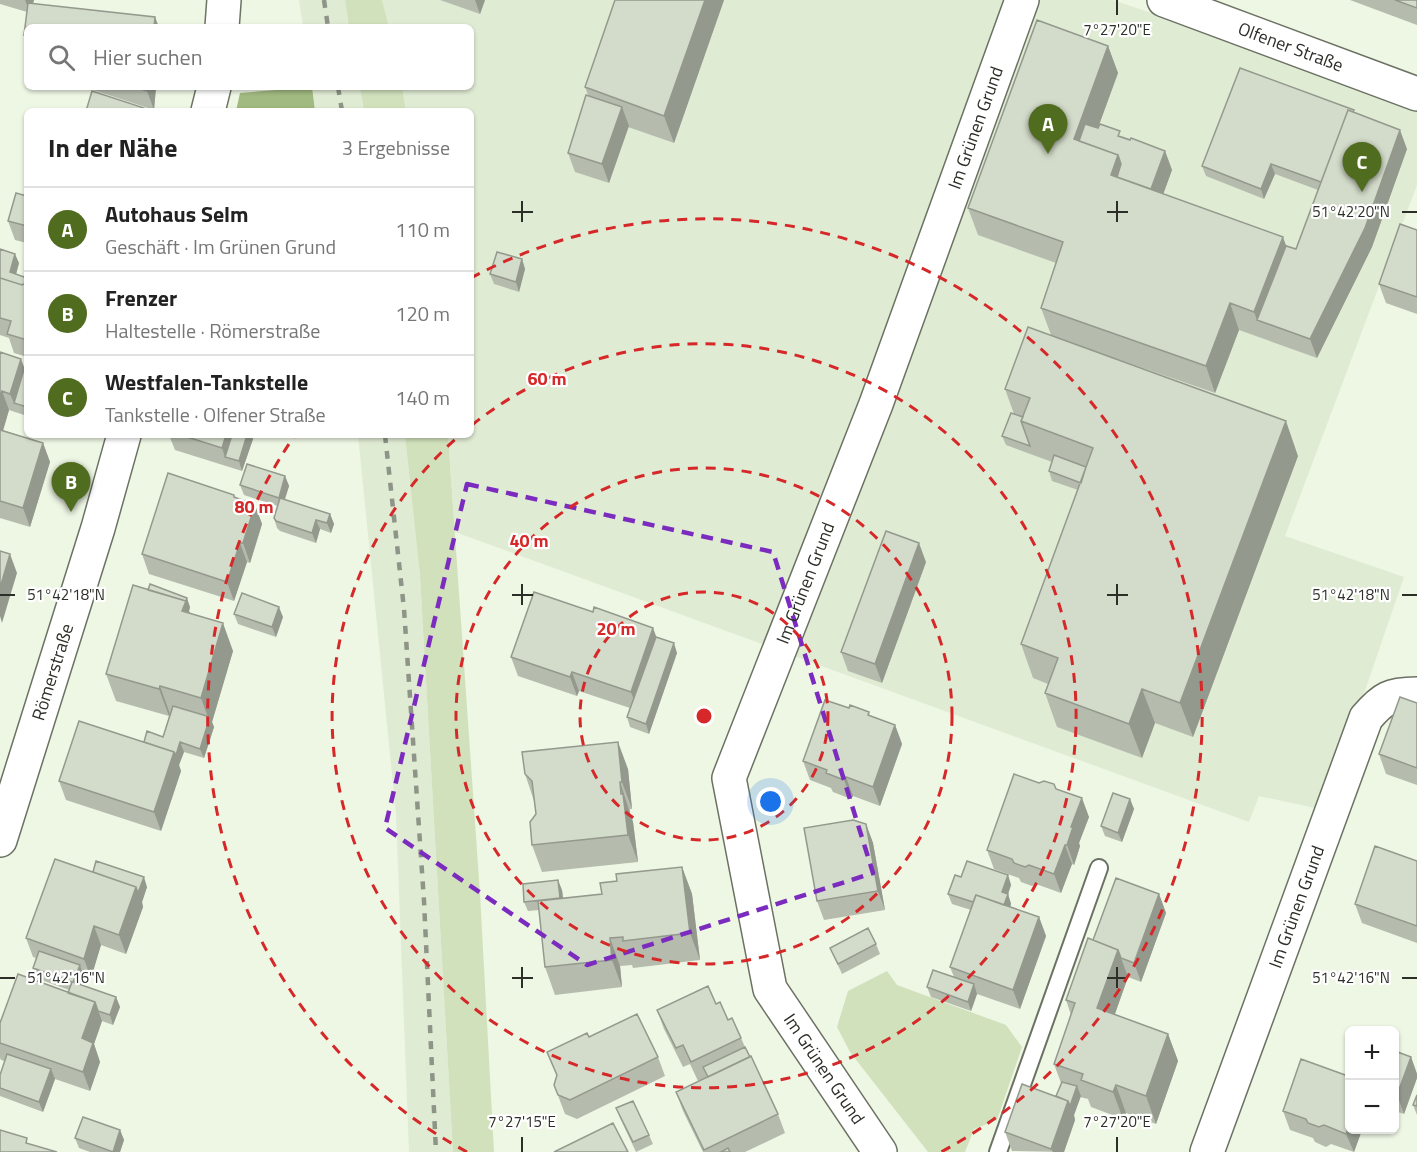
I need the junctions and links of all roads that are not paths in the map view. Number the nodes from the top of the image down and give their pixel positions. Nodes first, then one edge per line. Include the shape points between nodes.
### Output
1 (224, 0) edge
2 (1022, 0) edge
3 (1164, 0) edge
4 (222, 24) edge
5 (213, 90) edge
6 (1417, 94) edge
7 (209, 108) edge
8 (123, 438) edge
9 (1417, 694) edge
10 (0, 840) edge
11 (1099, 868) dead end
12 (880, 1152) edge
13 (998, 1152) edge
14 (1207, 1152) edge

1 - 4 street
2 - 12 street, Im Grünen Grund via 876,404 729,778 770,989
3 - 6 street, Olfener Straße
5 - 7 street
8 - 10 street, Römerstraße
9 - 14 street, Im Grünen Grund via 1398,694 1381,700 1366,718
11 - 13 lane

